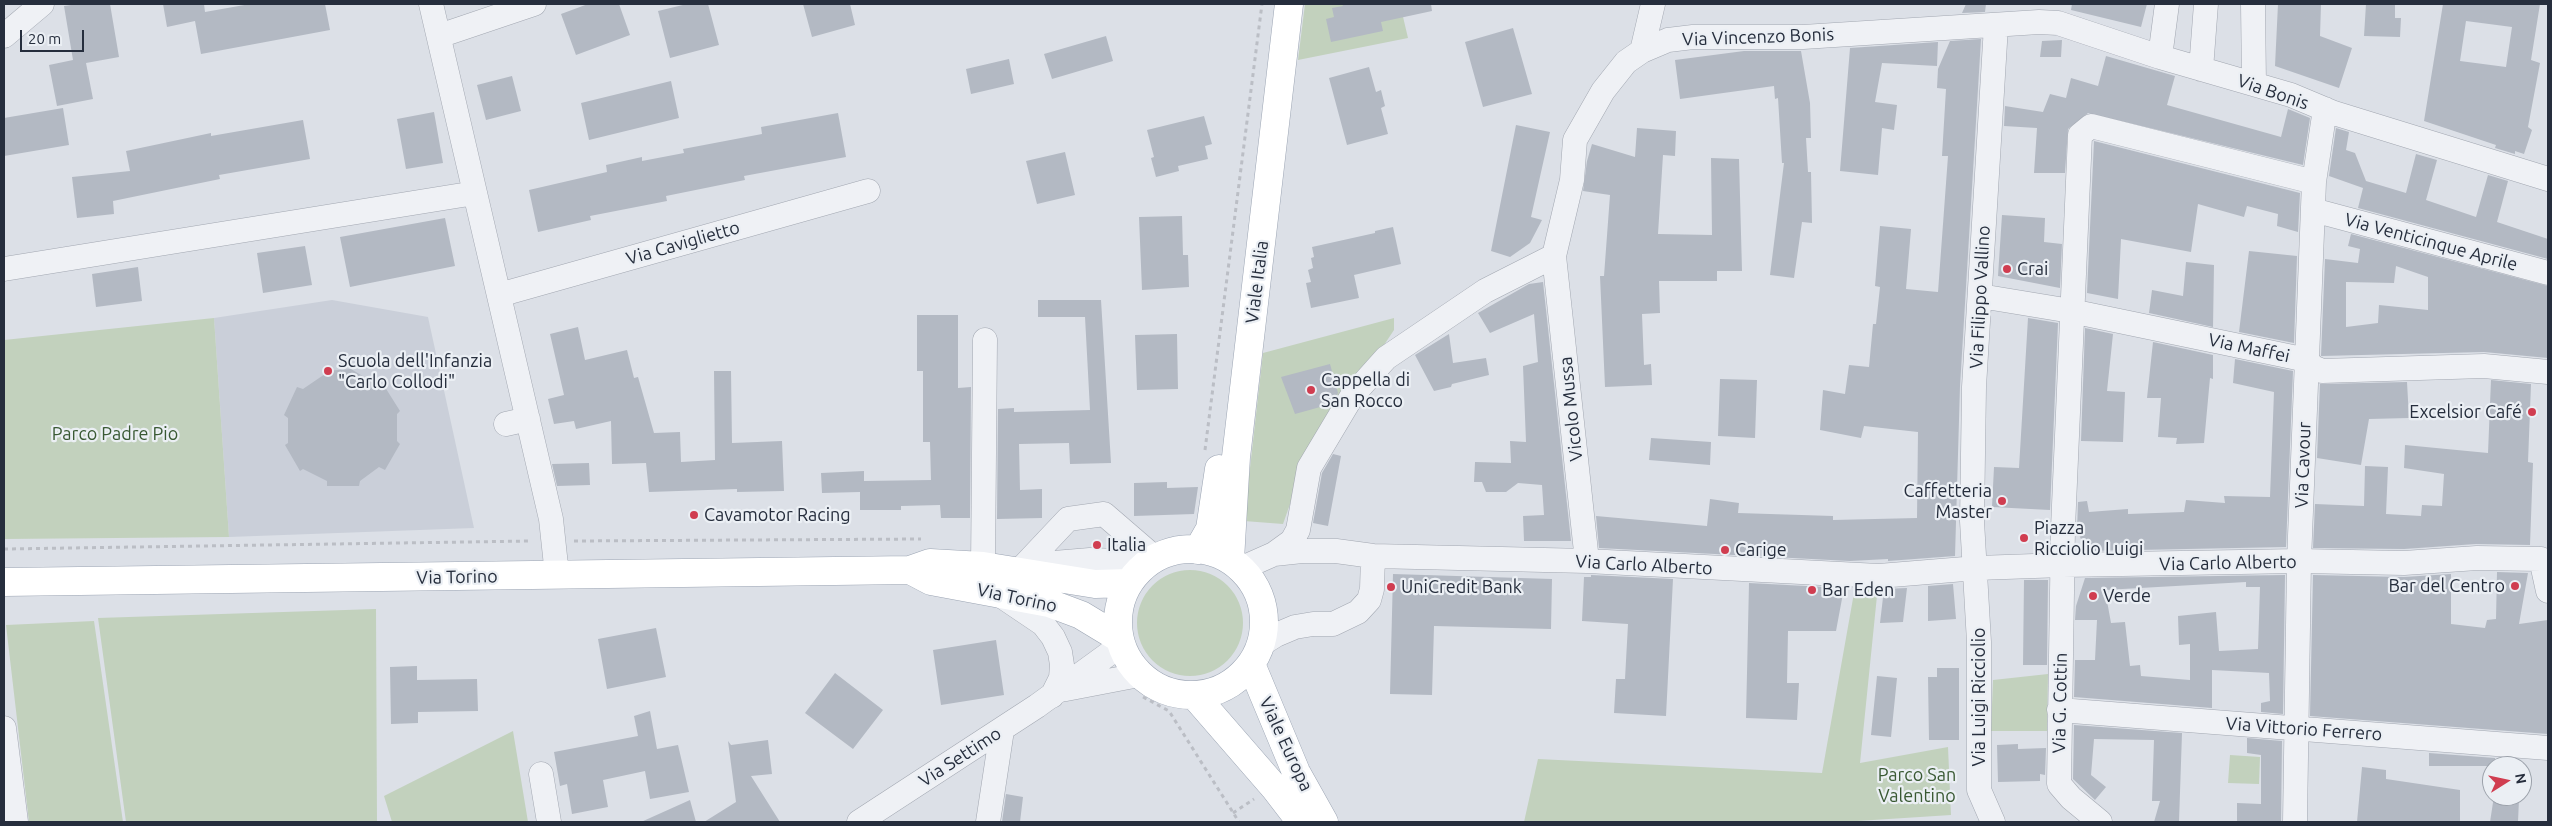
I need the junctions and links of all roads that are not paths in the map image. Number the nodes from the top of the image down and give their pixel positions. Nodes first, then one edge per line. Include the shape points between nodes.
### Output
1 (42, 4) edge
2 (431, 4) edge
3 (534, 4) edge
4 (1278, 4) edge
5 (1289, 4) edge
6 (1653, 4) edge
7 (2166, 4) edge
8 (2206, 4) edge
9 (2254, 4) edge
10 (1996, 26) junction
11 (4, 36) edge
12 (439, 36) junction
13 (1642, 51) junction
14 (2160, 57) junction
15 (2201, 70) junction
16 (2254, 84) junction
17 (2325, 110) junction
18 (2548, 179) edge
19 (2314, 182) junction
20 (868, 191) dead end
21 (475, 193) junction
22 (2313, 210) junction
23 (1554, 256) junction
24 (4, 269) edge
25 (2548, 273) edge
26 (499, 295) junction
27 (1980, 296) junction
28 (2071, 311) junction
29 (985, 340) dead end
30 (2307, 360) junction
31 (2548, 372) edge
32 (1198, 550) junction
33 (1274, 554) junction
34 (1374, 556) junction
35 (2545, 556) edge
36 (1153, 560) junction
37 (1587, 561) junction
38 (2299, 561) junction
39 (1235, 565) junction
40 (984, 566) junction
41 (2064, 566) junction
42 (1977, 568) junction
43 (910, 570) junction
44 (1019, 571) junction
45 (557, 575) junction
46 (4, 582) edge
47 (1129, 582) junction
48 (2548, 591) edge
49 (995, 592) junction
50 (1120, 642) junction
51 (1256, 655) junction
52 (1138, 685) junction
53 (1056, 693) junction
54 (1195, 696) junction
55 (2059, 710) junction
56 (4, 728) edge
57 (2297, 728) junction
58 (1002, 730) junction
59 (2548, 748) edge
60 (541, 774) dead end
61 (16, 822) edge
62 (549, 822) edge
63 (859, 822) edge
64 (988, 822) edge
65 (1301, 822) edge
66 (1324, 822) edge
67 (1993, 822) edge
68 (2100, 822) edge
69 (2295, 822) edge

1 - 11 street
2 - 12 street
3 - 12 street
4 - 32 main road, Viale Italia via 1222,456 1210,529
5 - 39 main road, Viale Italia via 1236,457
6 - 13 street
7 - 14 street
8 - 15 street
9 - 16 street
10 - 13 street, Via Vincenzo Bonis via 1804,37 1693,37 1668,40
10 - 14 street, Via Bonis via 2039,22 2058,24
10 - 27 street, Via Filippo Vallino
12 - 21 street
13 - 23 street, Via Vincenzo Bonis via 1626,62 1603,91 1575,140 1572,180
14 - 15 street, Via Bonis
15 - 16 street, Via Bonis
16 - 17 street, Via Bonis
17 - 18 street, Via Bonis
17 - 19 street, Via Cavour
19 - 22 street, Via Cavour
19 - 28 street, Via G. Cottin via 2092,126 2085,129 2080,135
20 - 26 street, Via Caviglietto
21 - 24 street
21 - 26 street
22 - 25 street, Via Venticinque Aprile
22 - 30 street, Via Cavour
23 - 33 street via 1485,292 1386,358 1352,396 1309,468 1298,530 1292,541
23 - 37 street, Vicolo Mussa
26 - 45 street via 517,422 551,519
27 - 28 street, Via Maffei
27 - 42 street, Via Filippo Vallino via 1974,387 1972,521
28 - 30 street, Via Maffei
28 - 41 street, Via G. Cottin
29 - 40 street
30 - 31 street, Via Maffei via 2322,371 2484,366
30 - 38 street, Via Cavour
32 - 36 main road via 1176,550
32 - 39 main road via 1214,553
33 - 34 street, Via Carlo Alberto via 1336,551
33 - 39 street, Via Carlo Alberto
34 - 37 street, Via Carlo Alberto
34 - 51 street via 1369,600 1358,612 1333,624 1295,627 1276,635
35 - 38 street, Via Carlo Alberto via 2404,563
35 - 48 street, Via Carlo Alberto
36 - 44 street via 1090,560 1054,563
36 - 44 street via 1104,514 1068,519
36 - 47 main road
37 - 42 street, Via Carlo Alberto via 1864,576
38 - 41 street, Via Carlo Alberto
38 - 57 street, Via Cavour
39 - 51 main road via 1249,579 1261,604 1263,618
40 - 43 main road, Via Torino via 930,563
40 - 44 main road, Via Torino
41 - 42 street, Via Carlo Alberto
41 - 55 street, Via G. Cottin
42 - 67 street, Via Luigi Ricciolio via 1979,790
43 - 45 main road, Via Torino
43 - 49 main road, Via Torino via 931,581
44 - 47 main road, Via Torino via 1095,584
45 - 46 main road, Via Torino
47 - 50 main road via 1119,606
49 - 50 main road, Via Torino via 1050,603 1081,615
49 - 53 street via 1043,624 1053,638 1062,665
50 - 52 main road
50 - 53 street, Via Settimo
51 - 54 main road via 1229,684
51 - 66 main road, Viale Europa via 1296,772
52 - 53 street, Via Settimo
52 - 54 main road
53 - 58 street, Via Settimo
54 - 65 main road, Viale Europa via 1274,786
55 - 57 street, Via Vittorio Ferrero
55 - 68 street, Via G. Cottin via 2059,784
56 - 61 street
57 - 59 street, Via Vittorio Ferrero
57 - 69 street, Via Cavour
58 - 63 street, Via Settimo
58 - 64 street
60 - 62 street

